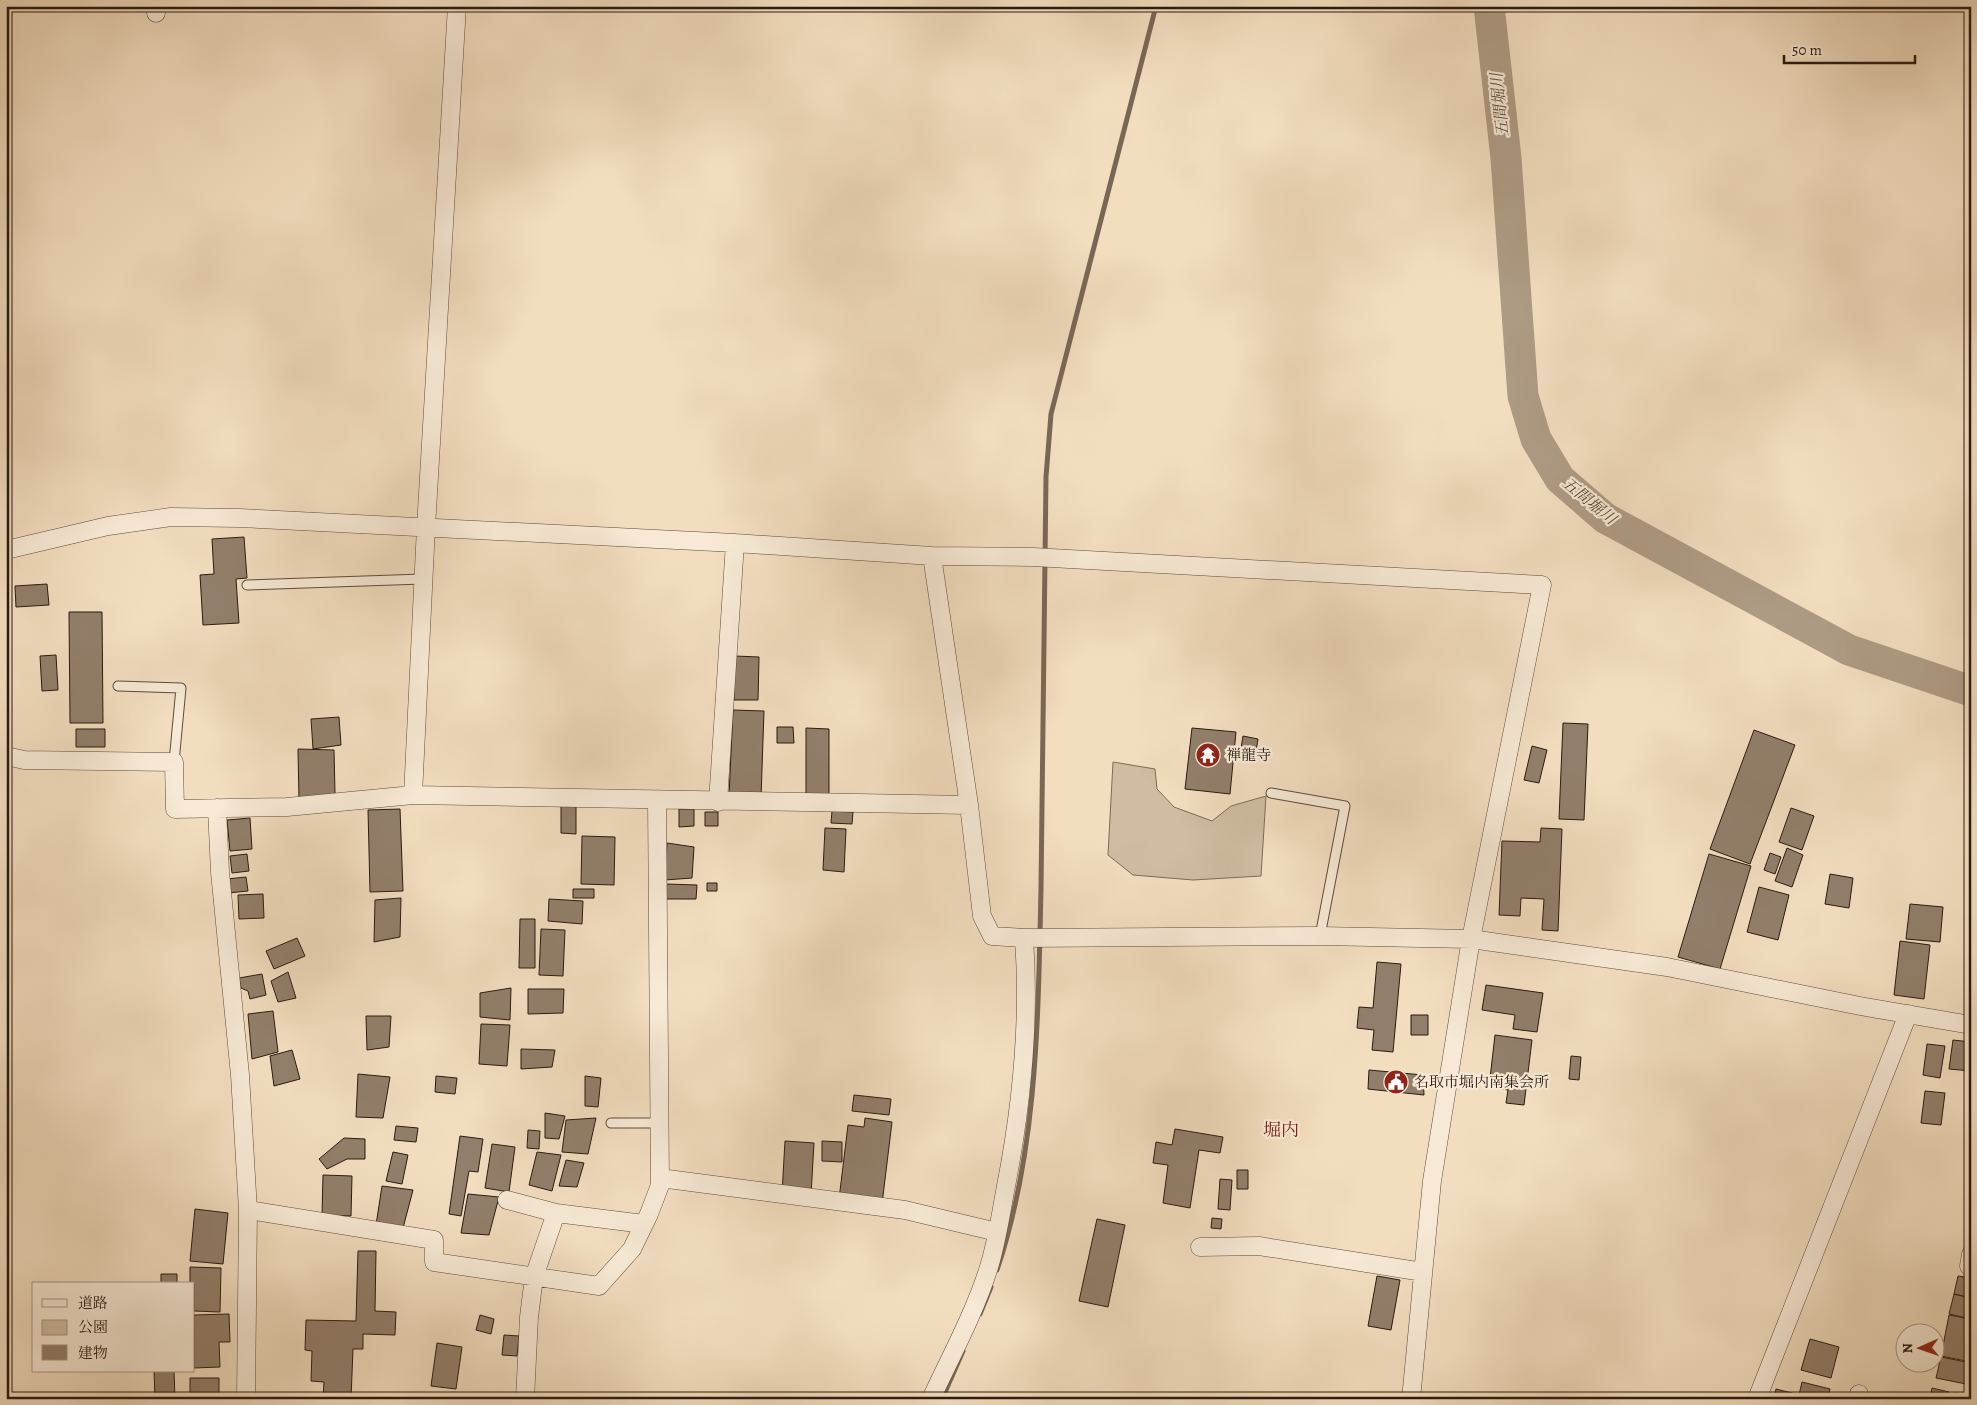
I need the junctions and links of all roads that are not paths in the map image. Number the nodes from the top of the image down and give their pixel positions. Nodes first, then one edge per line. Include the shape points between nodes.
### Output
1 (457, 6) edge
2 (426, 527) junction
3 (735, 543) junction
4 (6, 550) edge
5 (932, 556) junction
6 (424, 579) junction
7 (246, 585) dead end
8 (118, 686) dead end
9 (6, 756) edge
10 (174, 762) junction
11 (1271, 793) dead end
12 (413, 795) junction
13 (657, 800) junction
14 (718, 802) junction
15 (969, 805) junction
16 (217, 808) junction
17 (1320, 936) junction
18 (1033, 938) junction
19 (1471, 939) junction
20 (1908, 1014) junction
21 (1971, 1025) edge
22 (660, 1122) junction
23 (611, 1123) dead end
24 (660, 1178) junction
25 (507, 1200) dead end
26 (248, 1210) junction
27 (556, 1213) junction
28 (644, 1224) junction
29 (997, 1232) junction
30 (1200, 1247) dead end
31 (1423, 1272) junction
32 (534, 1277) junction
33 (246, 1399) edge
34 (525, 1399) edge
35 (931, 1399) edge
36 (1411, 1399) edge
37 (1757, 1399) edge

1 - 2 street
2 - 3 street
2 - 4 street via 170,518 108,526
2 - 6 street
3 - 5 street
3 - 14 street
5 - 15 street
5 - 19 street via 1033,557 1542,585
6 - 7 lane
6 - 12 street
8 - 10 lane via 181,688
9 - 10 street via 24,760
10 - 16 street via 175,808
11 - 17 lane via 1345,806
12 - 13 street
12 - 16 street via 286,807
13 - 14 street
13 - 22 street
14 - 15 street
15 - 18 street via 982,916 992,936
16 - 26 street via 220,881 240,1075
17 - 18 street
17 - 19 street
18 - 29 street via 1017,1132
19 - 20 street via 1667,967
19 - 31 street via 1432,1181
20 - 21 street
20 - 37 street
22 - 23 lane
22 - 24 street
24 - 28 street
24 - 29 street via 905,1210
25 - 27 street
26 - 32 street via 434,1240 434,1262
26 - 33 street
27 - 28 street
27 - 32 street
28 - 32 street via 632,1249 599,1286
29 - 35 street via 988,1268
30 - 31 street via 1259,1246
31 - 36 street
32 - 34 street

